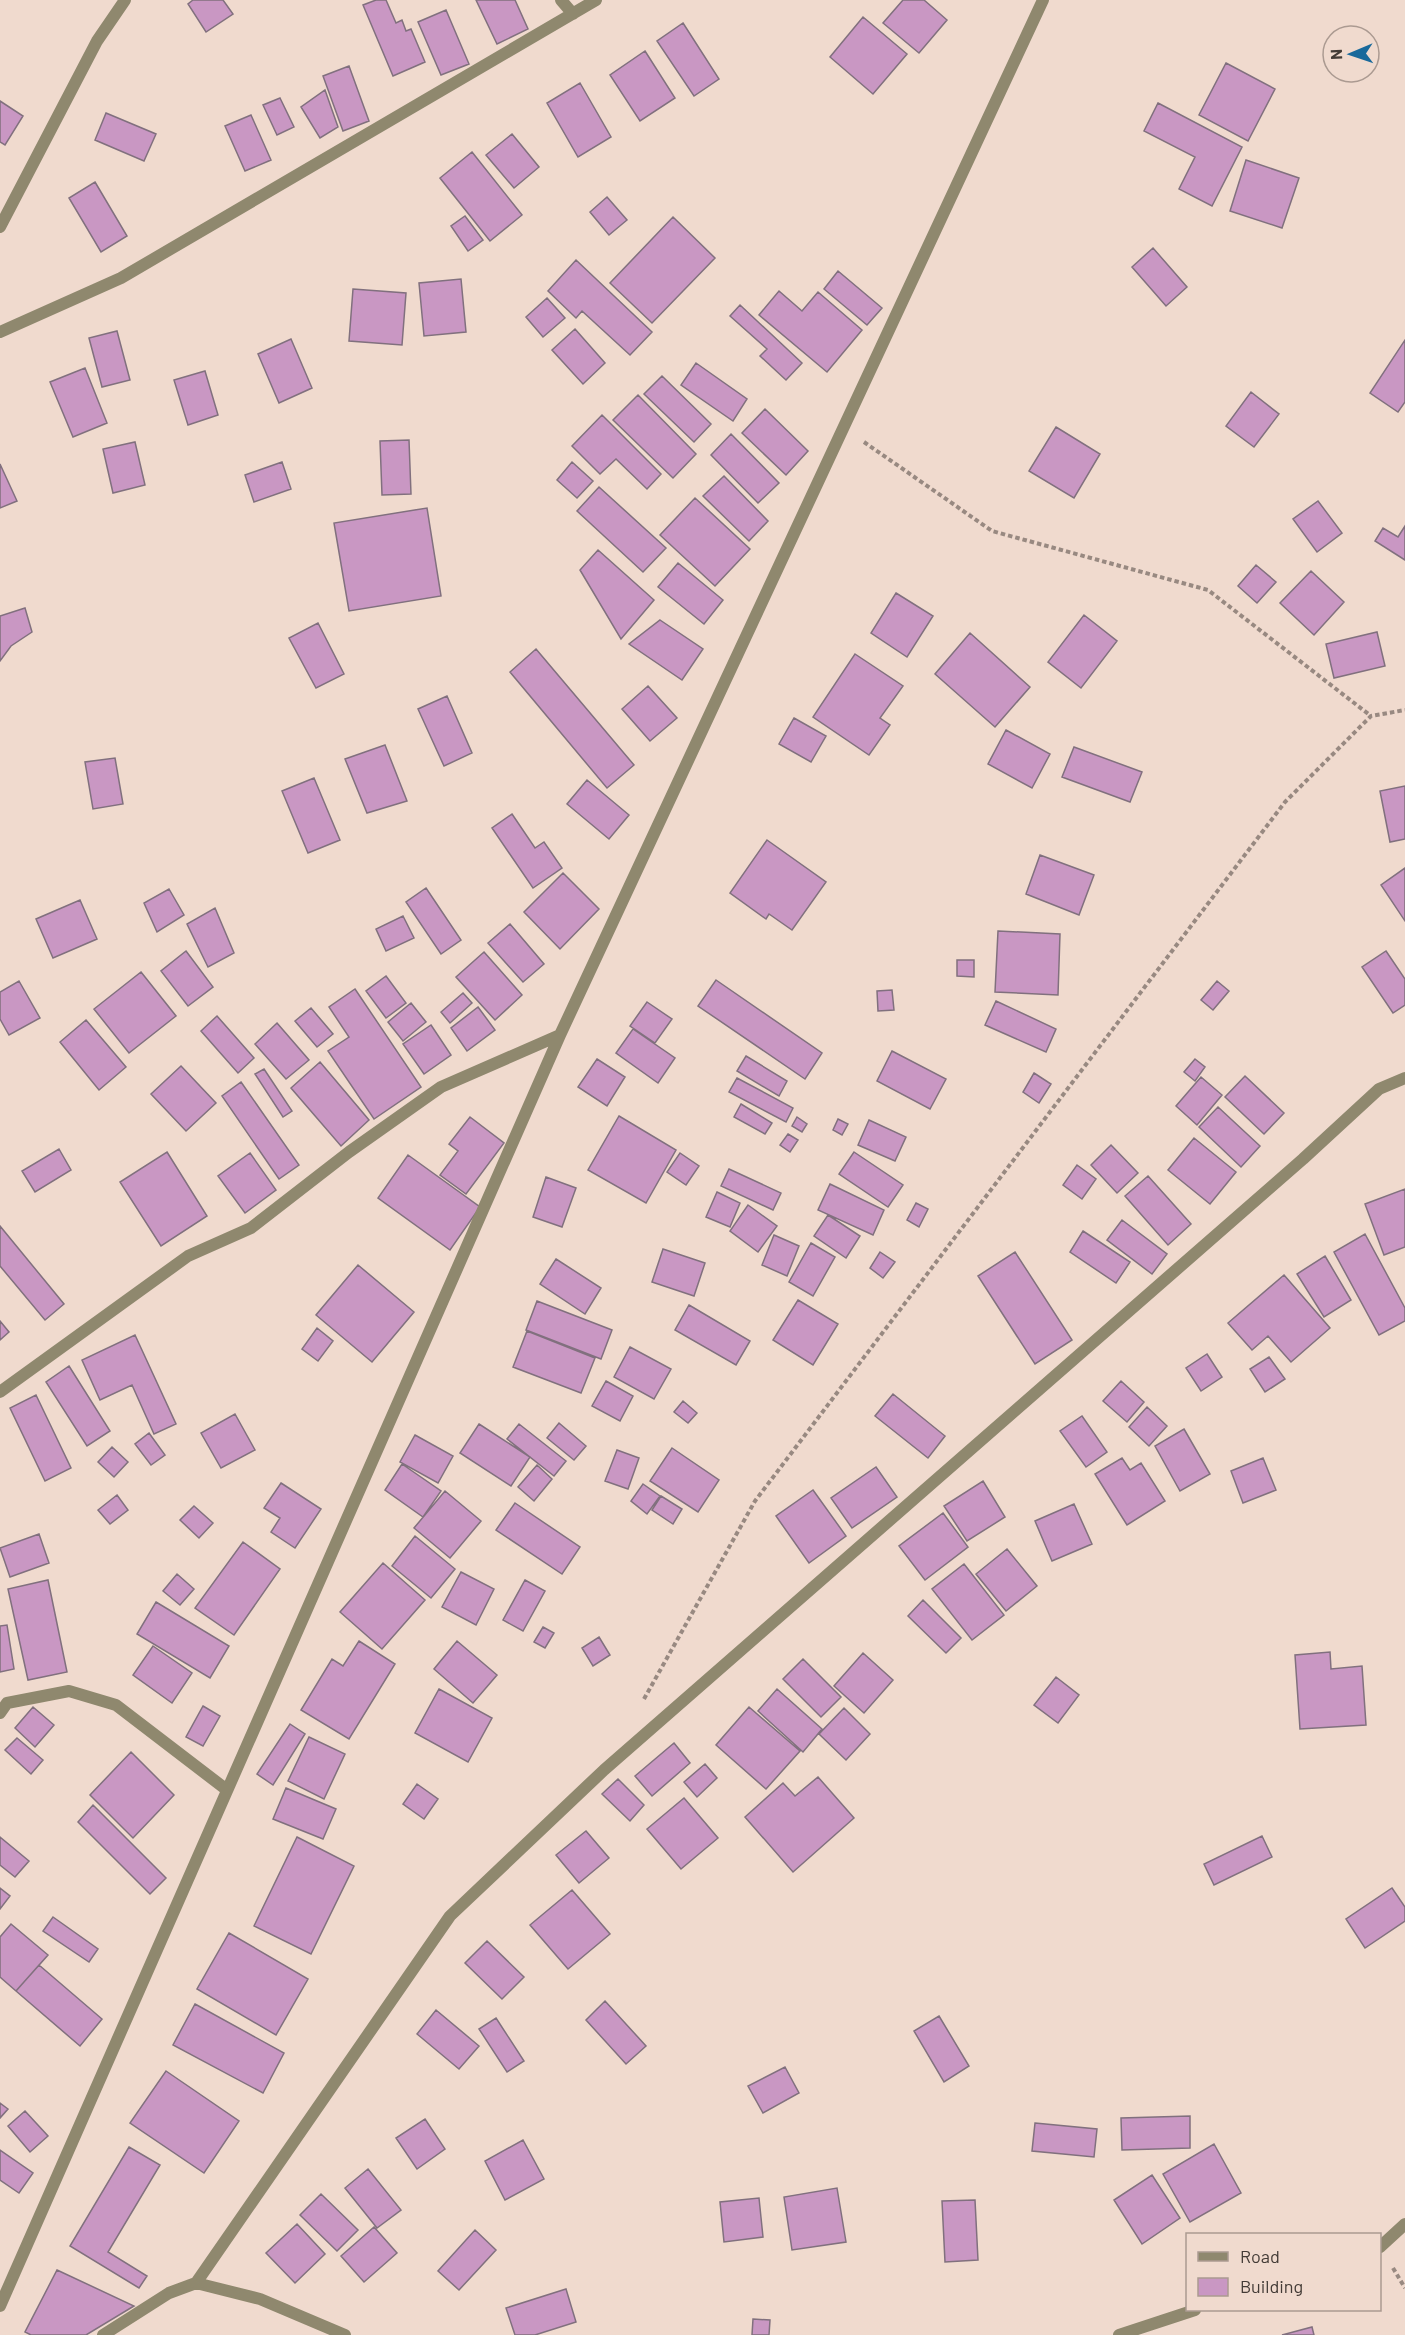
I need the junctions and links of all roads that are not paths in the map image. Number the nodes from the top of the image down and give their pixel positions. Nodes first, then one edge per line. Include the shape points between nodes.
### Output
1 (125, 0) edge
2 (561, 0) edge
3 (596, 0) edge
4 (1043, 0) edge
5 (573, 14) junction
6 (0, 227) edge
7 (0, 332) edge
8 (560, 1035) junction
9 (1405, 1078) edge
10 (0, 1392) edge
11 (0, 1713) edge
12 (227, 1790) junction
13 (1405, 2223) edge
14 (1381, 2246) edge
15 (196, 2283) junction
16 (0, 2306) edge
17 (1192, 2311) edge
18 (103, 2335) edge
19 (345, 2335) edge
20 (1119, 2335) edge

1 - 6 street via 97,41
2 - 5 street
3 - 5 street
4 - 8 street
5 - 7 street via 122,278
8 - 10 street via 441,1087 251,1228 188,1256
8 - 12 street
9 - 15 street via 1379,1089 604,1770 450,1916
11 - 12 street via 8,1703 69,1691 116,1704
12 - 16 street
13 - 14 street
15 - 18 street via 169,2293
15 - 19 street via 260,2299
17 - 20 street

